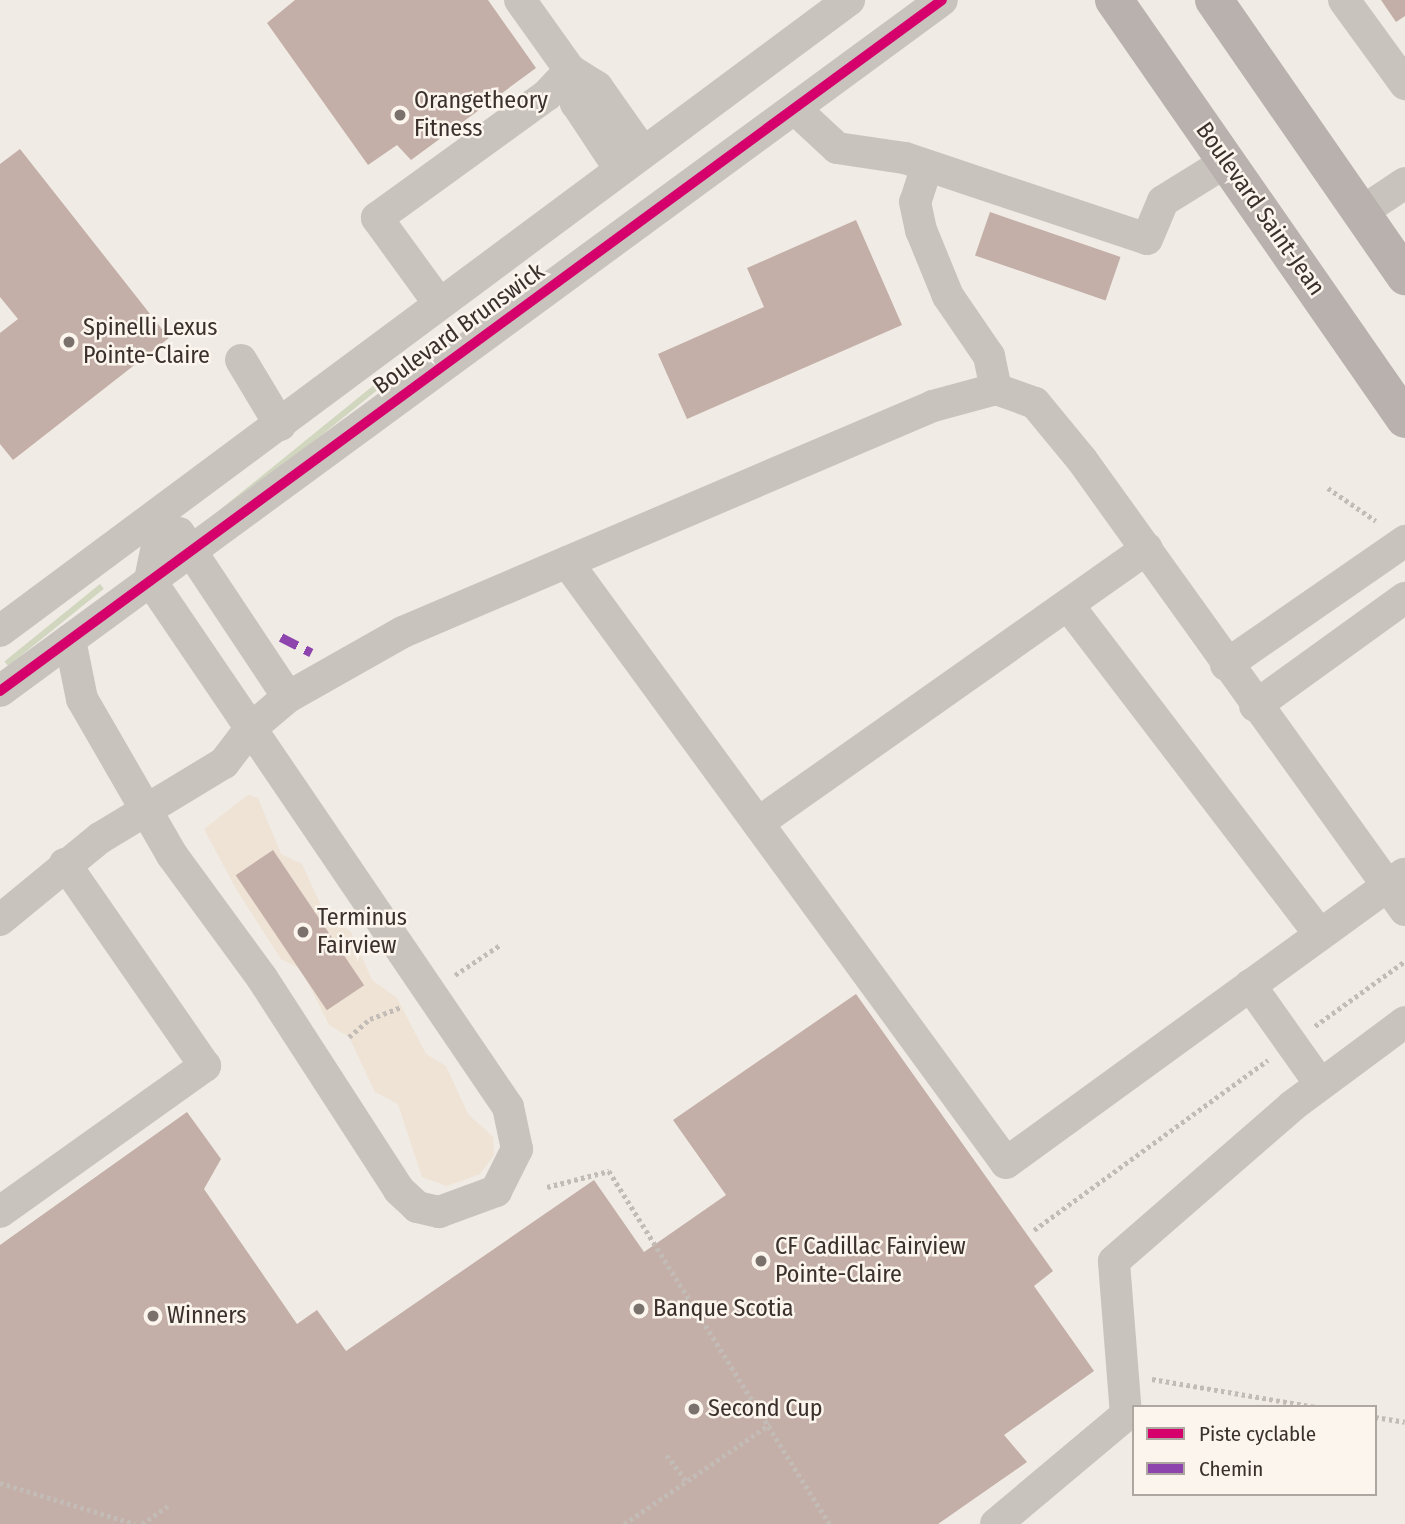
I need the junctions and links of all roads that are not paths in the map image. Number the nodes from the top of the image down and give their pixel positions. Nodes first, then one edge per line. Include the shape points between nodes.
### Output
1 (520, 0) edge
2 (849, 0) edge
3 (942, 0) edge
4 (1114, 0) edge
5 (1214, 0) edge
6 (1344, 0) edge
7 (570, 70) junction
8 (1405, 83) edge
9 (795, 109) junction
10 (630, 160) junction
11 (1226, 162) junction
12 (927, 166) junction
13 (1405, 183) edge
14 (1360, 213) junction
15 (1405, 276) edge
16 (438, 302) junction
17 (241, 360) dead end
18 (996, 390) junction
19 (1405, 419) edge
20 (280, 425) junction
21 (164, 511) junction
22 (1405, 541) edge
23 (191, 549) junction
24 (1147, 549) junction
25 (567, 562) junction
26 (150, 580) junction
27 (1405, 598) edge
28 (1068, 605) junction
29 (0, 631) edge
30 (70, 639) junction
31 (1226, 665) junction
32 (0, 691) edge
33 (288, 697) junction
34 (1255, 706) junction
35 (250, 729) junction
36 (148, 810) junction
37 (758, 824) junction
38 (65, 864) junction
39 (1399, 890) edge
40 (0, 920) edge
41 (1320, 935) junction
42 (1250, 985) junction
43 (1405, 1022) edge
44 (1320, 1084) junction
45 (0, 1212) edge
46 (996, 1524) edge

1 - 7 street
2 - 10 street, Boulevard Brunswick
3 - 9 street, Boulevard Brunswick
4 - 11 main road, Boulevard Saint-Jean
5 - 14 main road
6 - 8 street
7 - 10 street via 597,87
7 - 16 street via 547,95 377,218
9 - 12 street via 828,144
9 - 23 street, Boulevard Brunswick
10 - 16 street, Boulevard Brunswick
11 - 12 street via 1163,201 1147,239
11 - 19 main road, Boulevard Saint-Jean
12 - 18 street via 915,202 921,230 948,296 989,356
13 - 14 street
14 - 15 main road
16 - 20 street, Boulevard Brunswick
17 - 20 street
18 - 24 street via 1035,403
18 - 25 street via 933,406
20 - 21 street, Boulevard Brunswick
21 - 23 street
21 - 26 street
21 - 29 street, Boulevard Brunswick
22 - 31 street
23 - 26 street, Boulevard Brunswick
23 - 33 street
24 - 28 street
24 - 31 street
25 - 33 street via 403,632
25 - 37 street
26 - 30 street, Boulevard Brunswick
26 - 35 street
27 - 34 street
28 - 37 street
28 - 41 street
30 - 32 street, Boulevard Brunswick
30 - 36 street via 82,699
31 - 34 street
33 - 35 street
34 - 39 street
35 - 36 street via 224,763
35 - 36 street via 508,1107 517,1149 496,1191 439,1212 407,1200 262,978 172,855
36 - 38 street
37 - 42 street via 1006,1163
38 - 40 street
38 - 45 street via 205,1066
39 - 41 street
41 - 42 street
42 - 44 street
43 - 44 street
44 - 46 street via 1114,1261 1126,1415

